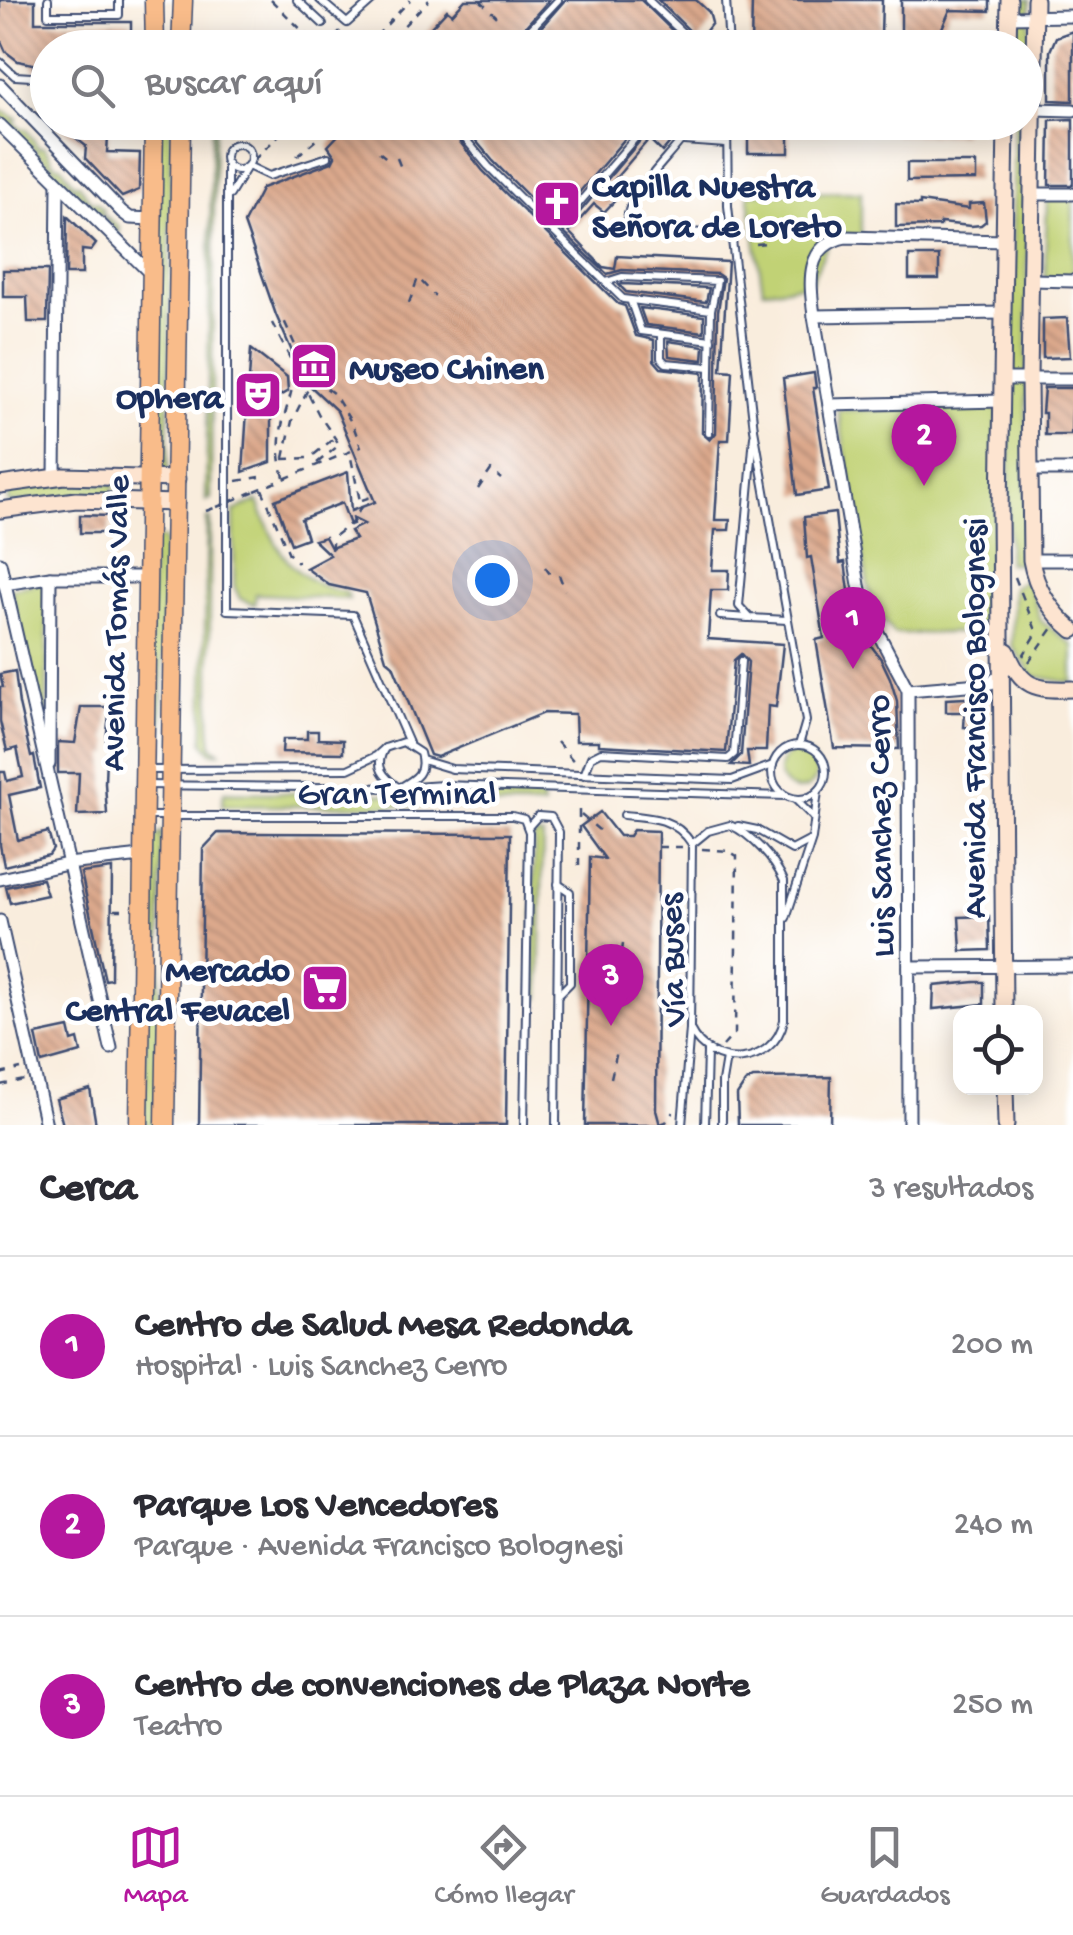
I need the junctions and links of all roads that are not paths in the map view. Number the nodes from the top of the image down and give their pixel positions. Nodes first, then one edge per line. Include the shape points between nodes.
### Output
1 (48, 0) edge
2 (119, 0) edge
3 (154, 0) edge
4 (297, 0) edge
5 (373, 0) edge
6 (558, 0) edge
7 (648, 0) edge
8 (728, 0) edge
9 (326, 2) edge
10 (1008, 8) edge
11 (1035, 8) edge
12 (1073, 16) edge
13 (323, 24) dead end
14 (155, 30) edge
15 (530, 30) edge
16 (678, 30) edge
17 (729, 30) edge
18 (0, 62) edge
19 (30, 77) edge
20 (0, 85) edge
21 (1043, 109) edge
22 (1073, 110) edge
23 (30, 116) edge
24 (0, 125) edge
25 (53, 140) edge
26 (154, 140) edge
27 (181, 140) edge
28 (465, 140) edge
29 (633, 140) edge
30 (726, 140) edge
31 (1006, 140) edge
32 (1034, 140) edge
33 (684, 141) joint
34 (726, 144) junction
35 (328, 158) dead end
36 (227, 164) junction
37 (248, 166) junction
38 (58, 182) junction
39 (1033, 194) junction
40 (1073, 194) edge
41 (230, 196) junction
42 (152, 219) junction
43 (554, 232) junction
44 (732, 236) junction
45 (1004, 240) junction
46 (152, 275) junction
47 (1032, 280) junction
48 (1073, 281) edge
49 (606, 282) junction
50 (631, 302) junction
51 (711, 310) junction
52 (1002, 313) junction
53 (814, 316) junction
54 (661, 336) junction
55 (711, 340) junction
56 (710, 368) junction
57 (1029, 378) junction
58 (1002, 379) junction
59 (1073, 379) edge
60 (1001, 401) junction
61 (829, 405) junction
62 (754, 429) junction
63 (710, 432) dead end
64 (1030, 470) junction
65 (1073, 470) edge
66 (55, 477) junction
67 (147, 478) junction
68 (177, 479) junction
69 (0, 485) edge
70 (146, 502) junction
71 (176, 503) junction
72 (0, 510) edge
73 (1031, 560) junction
74 (1073, 560) edge
75 (0, 564) edge
76 (50, 577) junction
77 (146, 577) junction
78 (4, 584) junction
79 (1036, 586) junction
80 (1002, 592) junction
81 (720, 616) dead end
82 (750, 618) junction
83 (786, 620) junction
84 (1073, 630) edge
85 (740, 661) dead end
86 (1011, 674) junction
87 (1073, 689) edge
88 (908, 690) junction
89 (409, 743) junction
90 (799, 745) junction
91 (386, 748) junction
92 (422, 760) junction
93 (773, 766) junction
94 (581, 771) junction
95 (47, 774) junction
96 (143, 778) junction
97 (172, 778) junction
98 (399, 788) junction
99 (818, 791) junction
100 (789, 797) junction
101 (624, 815) dead end
102 (142, 816) junction
103 (171, 816) junction
104 (815, 818) junction
105 (730, 825) junction
106 (529, 827) junction
107 (812, 839) junction
108 (692, 846) junction
109 (142, 856) junction
110 (67, 864) junction
111 (0, 879) edge
112 (558, 884) junction
113 (0, 921) edge
114 (784, 924) junction
115 (1004, 966) junction
116 (1073, 966) edge
117 (909, 967) junction
118 (7, 982) edge
119 (557, 996) junction
120 (1004, 1005) edge
121 (690, 1029) junction
122 (111, 1048) dead end
123 (707, 1049) junction
124 (726, 1058) junction
125 (1005, 1095) edge
126 (46, 1125) edge
127 (139, 1125) edge
128 (165, 1125) edge
129 (524, 1125) edge
130 (556, 1125) edge
131 (682, 1125) edge
132 (705, 1125) edge
133 (722, 1125) edge
134 (908, 1125) edge
135 (1006, 1125) edge

1 - 2 lane via 48,15 119,15
3 - 14 main road
4 - 13 lane
5 - 9 lane via 352,22
6 - 15 lane
7 - 16 lane
8 - 17 lane
10 - 11 street
11 - 12 street
18 - 19 lane via 15,76
20 - 23 street
21 - 22 street
24 - 38 street
25 - 42 street via 125,215
26 - 42 main road, Avenida Tomás Valle
27 - 68 main road, Avenida Tomás Valle
28 - 43 lane
29 - 43 lane
30 - 34 lane
31 - 45 main road, Avenida Francisco Bolognesi
32 - 39 main road, Avenida Francisco Bolognesi
33 - 34 lane
33 - 44 lane via 634,198 627,221 634,228
34 - 44 lane
35 - 37 lane via 269,176
36 - 37 lane via 234,170
36 - 37 lane via 227,151 240,144 250,151
36 - 41 lane
37 - 41 lane
38 - 46 street
38 - 66 street
39 - 40 street
39 - 47 main road, Avenida Francisco Bolognesi
41 - 89 lane via 227,610 353,615
42 - 46 main road, Avenida Tomás Valle
43 - 49 lane
44 - 62 lane
45 - 52 main road, Avenida Francisco Bolognesi
45 - 53 street, Luis Sanchez Cerro via 834,240 811,267
46 - 67 main road, Avenida Tomás Valle
47 - 48 street
47 - 57 main road, Avenida Francisco Bolognesi
49 - 50 lane
49 - 51 lane via 717,282
50 - 51 lane
50 - 54 lane via 641,331
51 - 55 lane
52 - 53 street
52 - 58 main road, Avenida Francisco Bolognesi
53 - 61 street, Luis Sanchez Cerro
54 - 55 lane
54 - 56 lane via 660,358 666,362
55 - 56 lane
56 - 63 lane
57 - 58 street
57 - 59 street
57 - 64 main road, Avenida Francisco Bolognesi
58 - 60 main road, Avenida Francisco Bolognesi
60 - 61 street
60 - 80 main road, Avenida Francisco Bolognesi
61 - 88 street, Luis Sanchez Cerro via 862,599
62 - 82 lane via 739,599
62 - 83 lane
64 - 65 street
64 - 73 main road, Avenida Francisco Bolognesi
66 - 67 main road
66 - 69 main road
67 - 68 main road
67 - 70 main road, Avenida Tomás Valle
68 - 71 main road, Avenida Tomás Valle
70 - 71 main road
70 - 72 main road via 76,500
70 - 77 main road, Avenida Tomás Valle
71 - 97 main road, Avenida Tomás Valle
73 - 74 street
73 - 79 main road, Avenida Francisco Bolognesi
75 - 78 street
76 - 77 street
76 - 78 street
76 - 95 street
77 - 96 main road, Avenida Tomás Valle
78 - 95 street
79 - 80 main road via 1018,573
79 - 84 main road
80 - 86 main road, Avenida Francisco Bolognesi
81 - 82 lane
82 - 83 lane
83 - 90 lane via 806,721
85 - 94 lane via 734,754 728,759 601,752
86 - 87 main road via 1041,688
86 - 88 street via 991,683
86 - 115 main road, Avenida Francisco Bolognesi
88 - 117 street, Luis Sanchez Cerro
89 - 91 lane
89 - 92 lane
90 - 93 lane via 782,750
90 - 99 lane via 822,758 825,775
91 - 97 lane via 348,769
91 - 98 lane via 380,768
92 - 94 lane via 452,769
92 - 98 lane via 416,778
93 - 94 lane via 732,780
93 - 100 lane via 774,782
95 - 110 street
96 - 97 lane
96 - 97 lane
96 - 102 main road, Avenida Tomás Valle
97 - 98 lane
97 - 103 main road, Avenida Tomás Valle
98 - 100 lane
99 - 100 lane
99 - 104 lane
100 - 104 lane
101 - 108 lane via 668,821
102 - 103 lane, Gran Terminal
102 - 109 main road, Avenida Tomás Valle
103 - 106 lane, Gran Terminal via 512,816
103 - 128 main road, Avenida Tomás Valle
104 - 107 lane
105 - 107 lane via 757,830 792,850
105 - 108 lane, Vía Buses via 708,831
105 - 114 lane, Vía Buses via 782,874
106 - 112 lane via 538,816 556,821
106 - 129 lane, Gran Terminal
107 - 114 lane
108 - 121 lane, Vía Buses
109 - 110 street
109 - 127 main road, Avenida Tomás Valle
110 - 111 street
110 - 122 street
112 - 119 lane
112 - 119 lane via 570,892 570,982
113 - 118 street
114 - 124 lane, Vía Buses via 780,1034 762,1054
115 - 116 street
115 - 117 street
115 - 120 main road, Avenida Francisco Bolognesi
117 - 134 street, Luis Sanchez Cerro
118 - 126 street
119 - 130 lane
121 - 123 lane, Vía Buses
121 - 131 lane
123 - 124 lane, Vía Buses
123 - 132 lane, Vía Buses
124 - 133 lane, Vía Buses
125 - 135 main road

